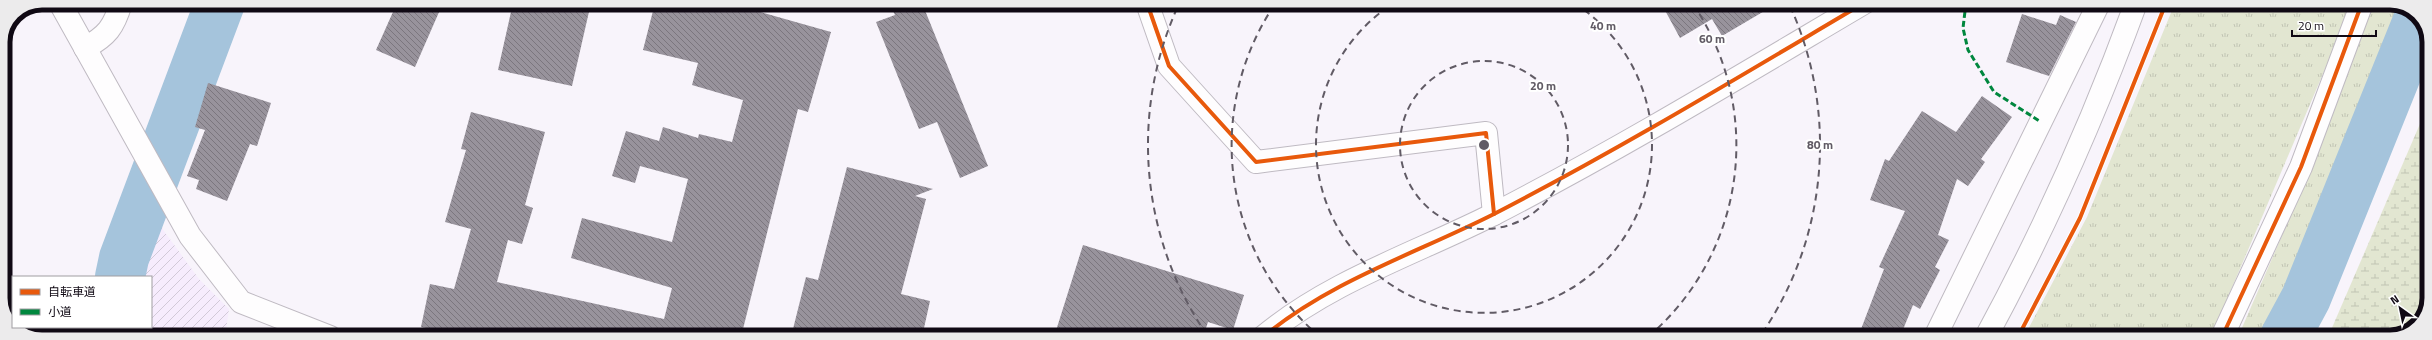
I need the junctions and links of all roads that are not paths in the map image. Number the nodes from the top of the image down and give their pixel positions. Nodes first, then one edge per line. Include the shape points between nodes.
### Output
1 (64, 10) edge
2 (119, 10) edge
3 (1150, 10) edge
4 (1852, 10) edge
5 (2096, 10) edge
6 (2133, 10) edge
7 (2359, 10) edge
8 (85, 48) junction
9 (1494, 214) junction
10 (312, 330) edge
11 (1272, 330) edge
12 (1938, 330) edge
13 (1990, 330) edge
14 (2225, 330) edge

1 - 8 street
2 - 8 street via 115,23 101,39
3 - 9 street via 1169,66 1256,162 1486,133
4 - 9 street via 1652,128
5 - 12 street
6 - 13 street via 2114,62 2028,259
7 - 14 street via 2301,167
8 - 10 street via 190,236 241,302
9 - 11 street via 1291,314

